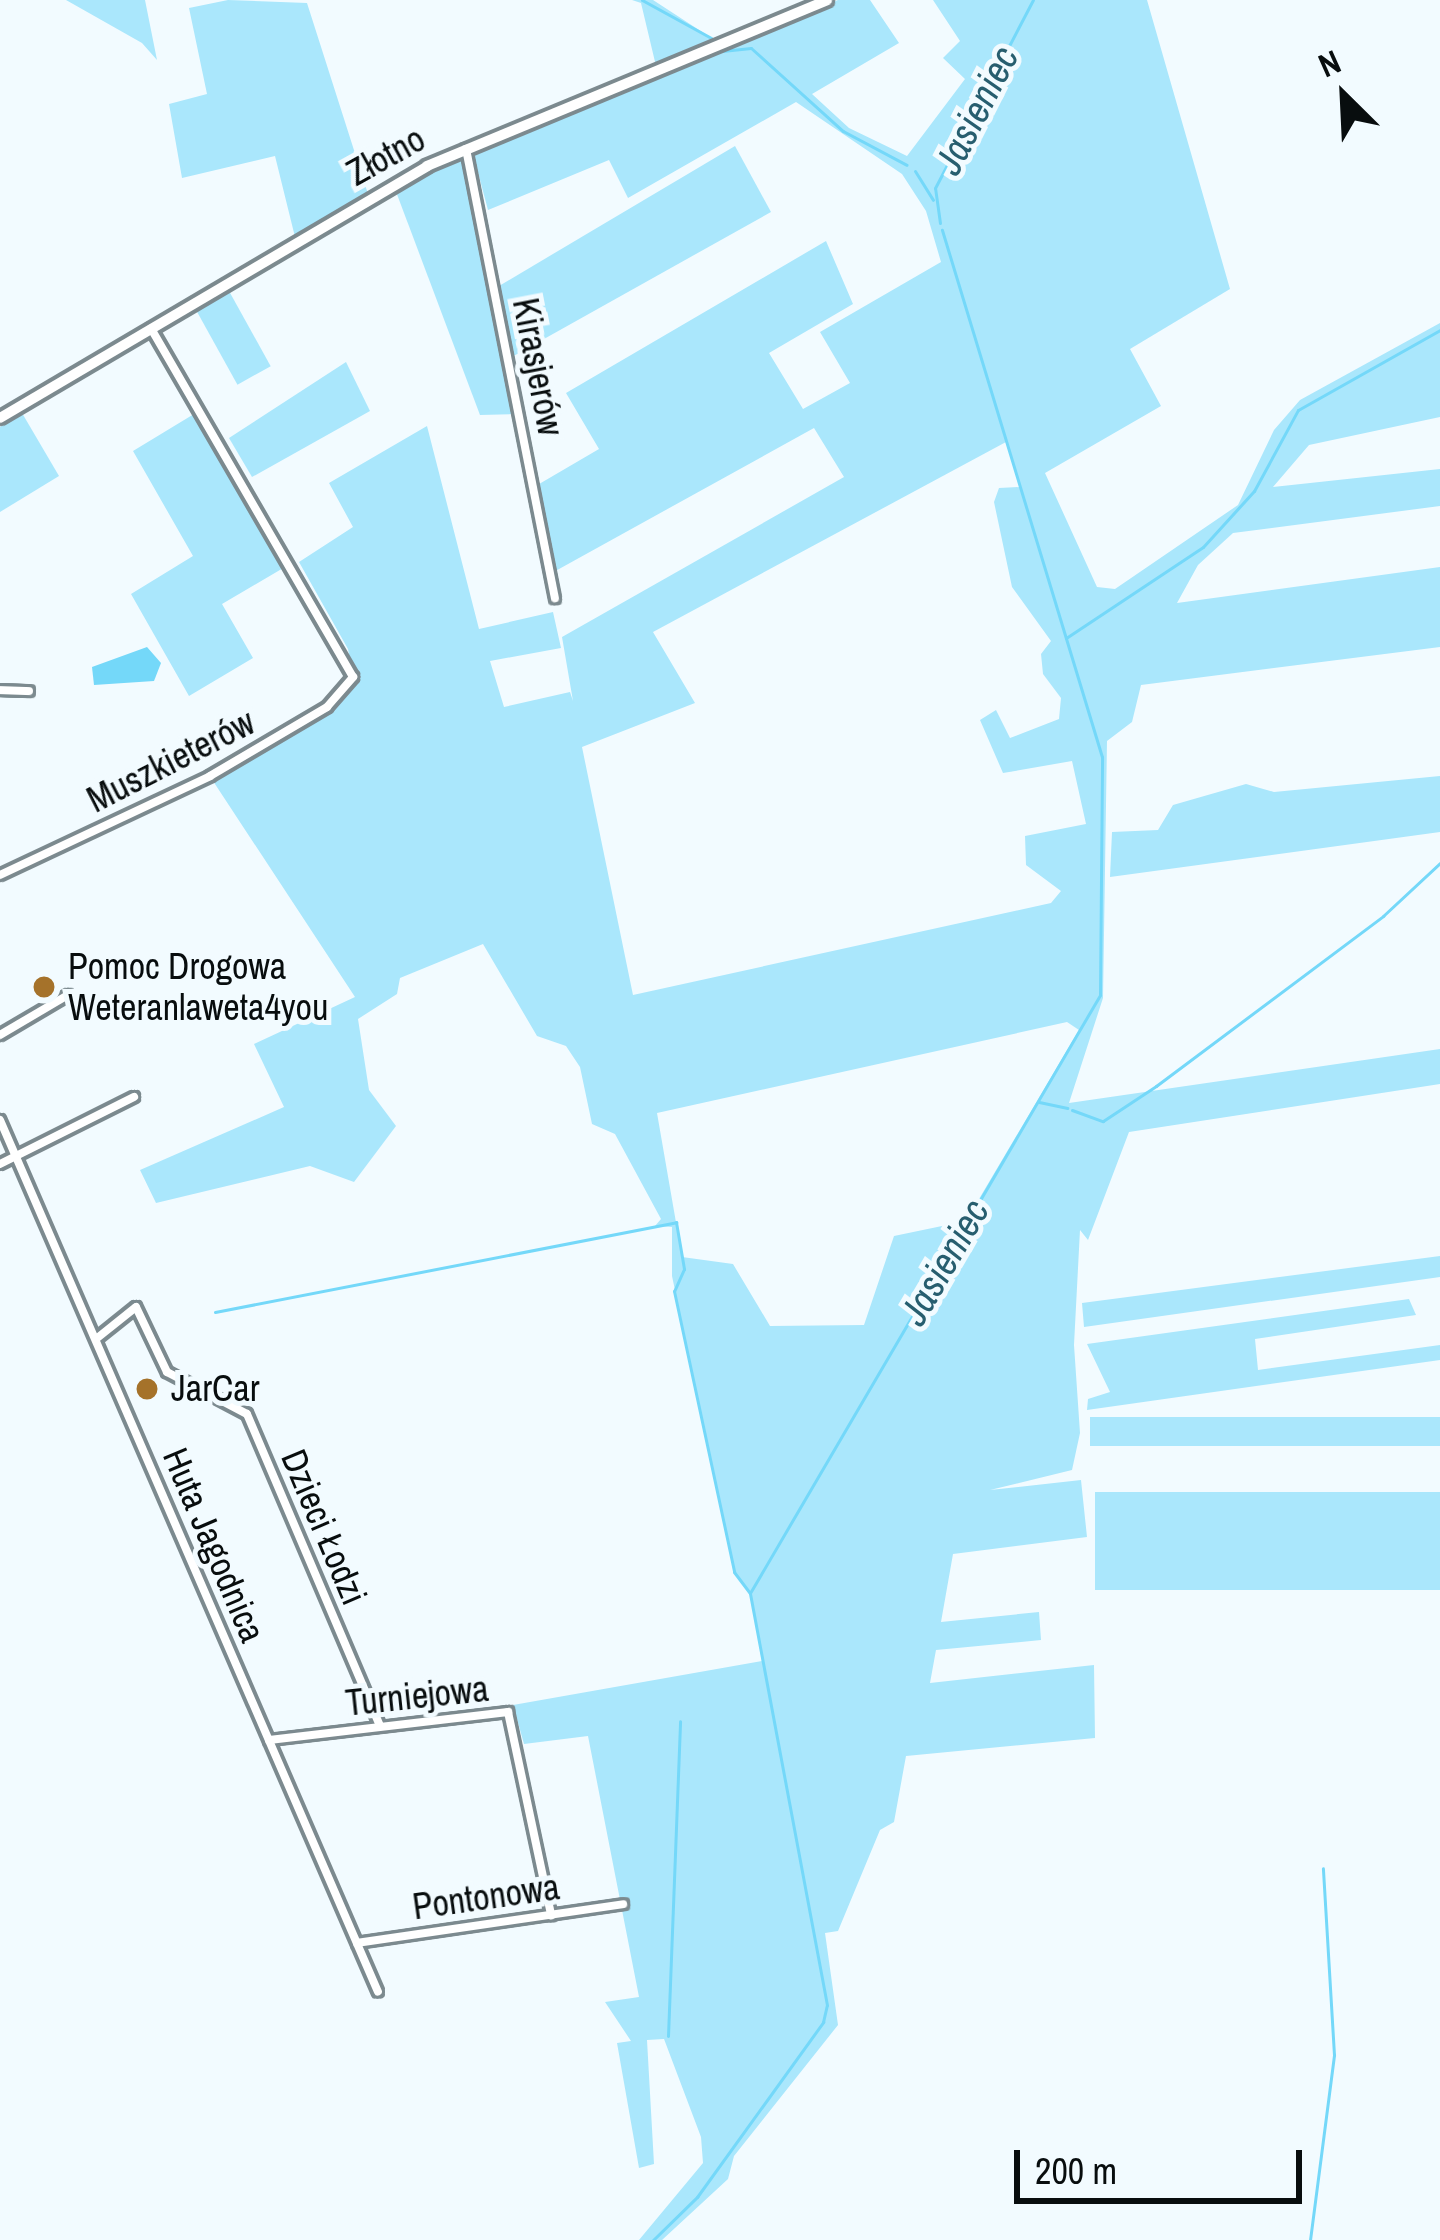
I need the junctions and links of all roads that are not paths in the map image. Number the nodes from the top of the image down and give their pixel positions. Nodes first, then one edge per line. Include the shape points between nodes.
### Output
1 (827, 0) edge
2 (465, 148) junction
3 (151, 328) junction
4 (0, 418) edge
5 (555, 598) dead end
6 (0, 690) edge
7 (29, 691) dead end
8 (0, 874) edge
9 (68, 994) dead end
10 (0, 1035) edge
11 (134, 1097) dead end
12 (0, 1120) edge
13 (16, 1157) junction
14 (0, 1164) edge
15 (96, 1339) junction
16 (380, 1726) junction
17 (269, 1741) junction
18 (623, 1904) dead end
19 (551, 1915) junction
20 (357, 1943) junction
21 (378, 1991) dead end

1 - 2 street, Złotno
2 - 3 street, Złotno
2 - 5 street, Kirasjerów
3 - 4 street, Złotno
3 - 8 street, Muszkieterów via 353,677 327,707 210,776
6 - 7 street
9 - 10 street
11 - 13 street
12 - 13 street, Huta Jagodnica
13 - 14 street
13 - 15 street, Huta Jagodnica
15 - 16 street, Dzieci Łodzi via 136,1307 167,1372 247,1414
15 - 17 street, Huta Jagodnica
16 - 17 street, Turniejowa
16 - 19 street, Turniejowa via 508,1712
17 - 20 street, Huta Jagodnica
18 - 19 street, Pontonowa
19 - 20 street, Pontonowa
20 - 21 street, Huta Jagodnica

